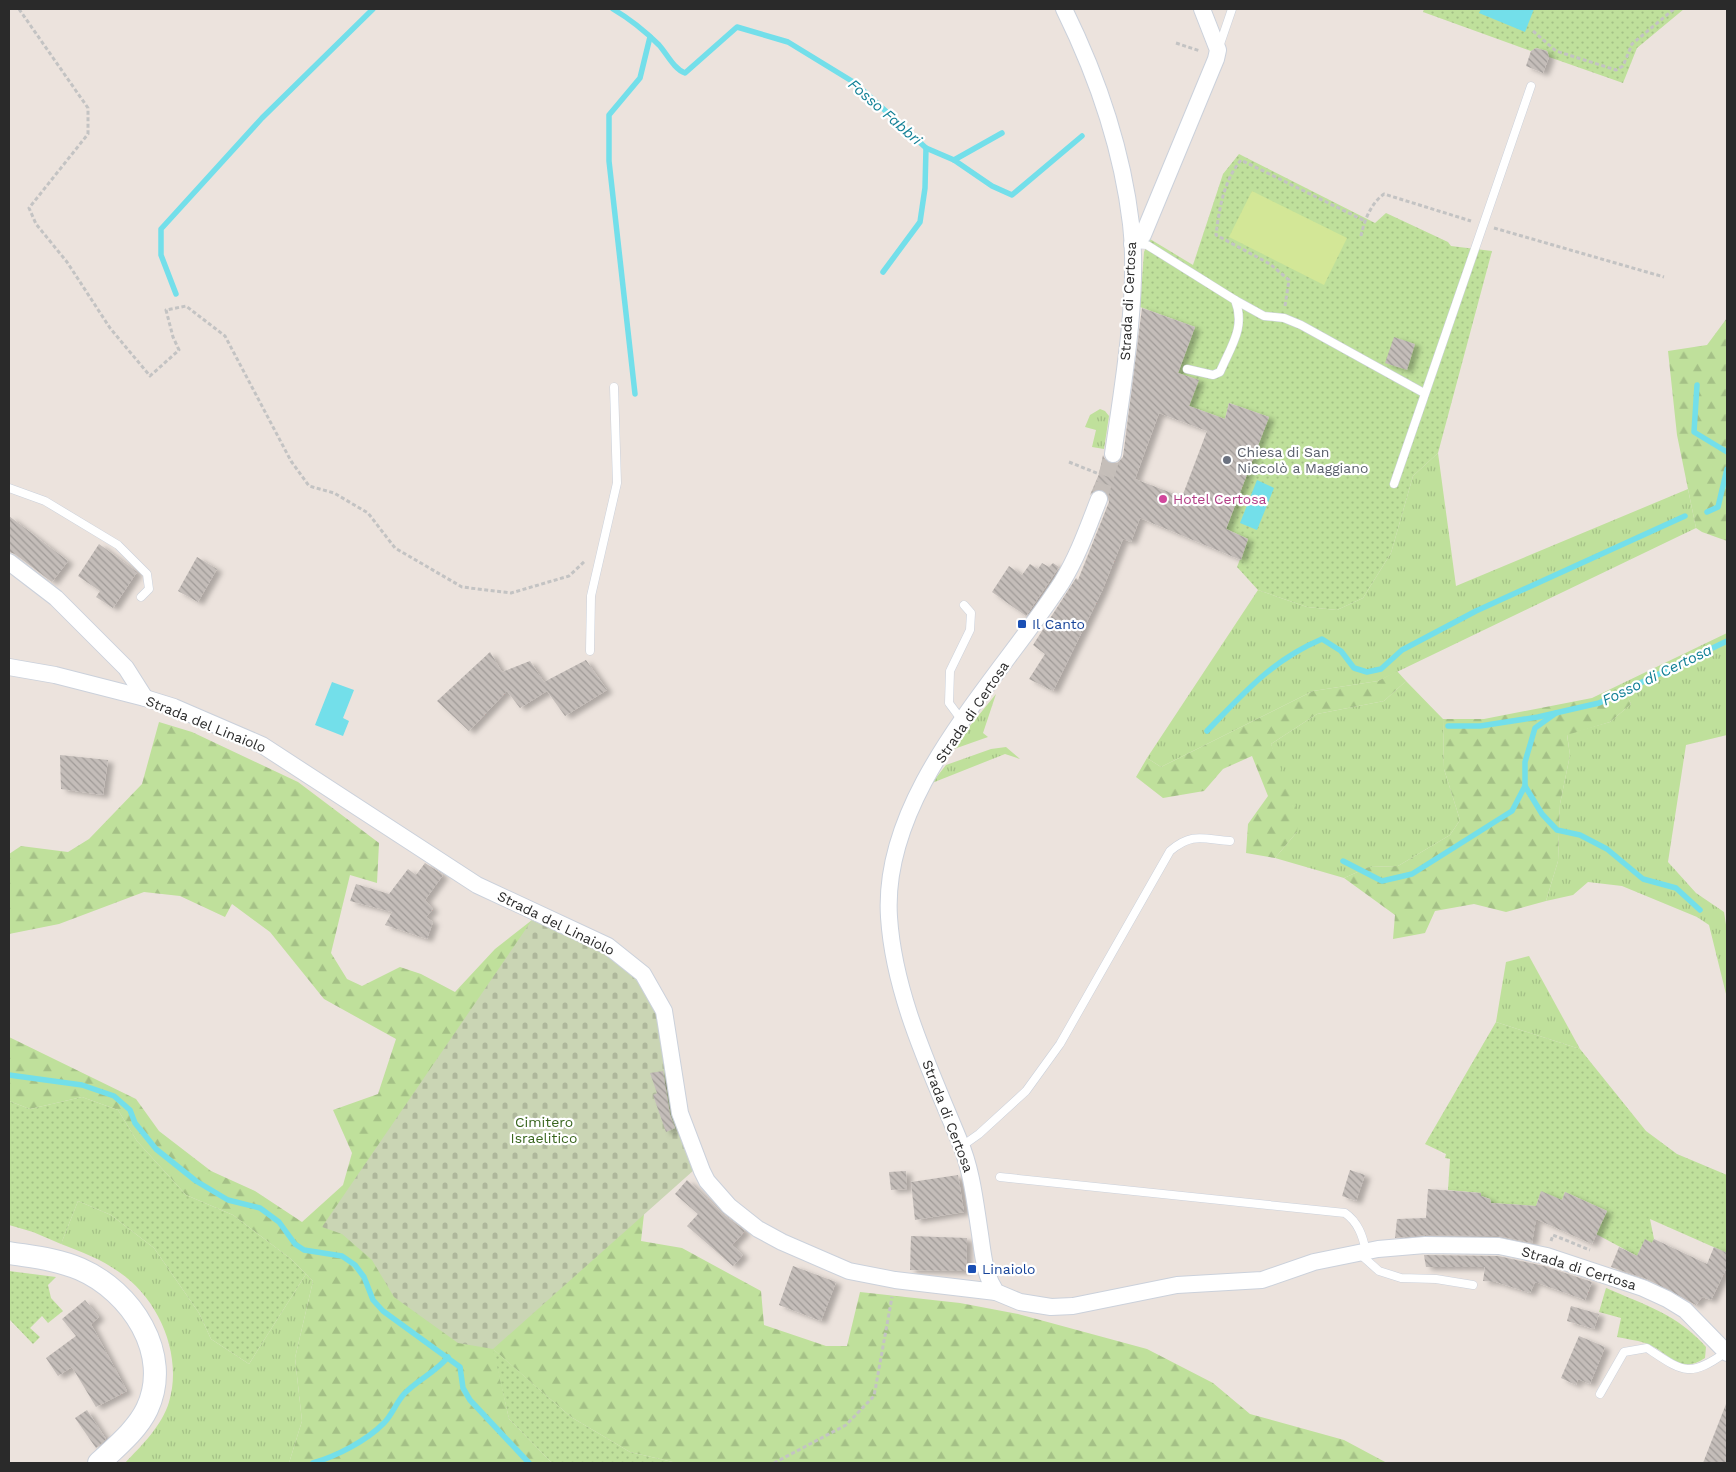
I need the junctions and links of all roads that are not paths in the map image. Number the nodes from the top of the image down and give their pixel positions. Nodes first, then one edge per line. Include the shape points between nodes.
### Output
1 (1064, 9) edge
2 (1202, 9) edge
3 (1232, 9) edge
4 (1218, 50) junction
5 (1531, 86) dead end
6 (1132, 244) junction
7 (1235, 300) junction
8 (1187, 369) dead end
9 (614, 387) dead end
10 (1424, 393) junction
11 (1113, 454) tunnel mouth
12 (1394, 484) dead end
13 (9, 488) edge
14 (1099, 498) tunnel mouth
15 (9, 562) edge
16 (141, 597) dead end
17 (964, 605) dead end
18 (590, 651) dead end
19 (9, 668) edge
20 (145, 698) junction
21 (963, 722) junction
22 (1230, 841) dead end
23 (962, 1146) junction
24 (1000, 1176) dead end
25 (1362, 1252) junction
26 (9, 1254) edge
27 (1473, 1285) dead end
28 (996, 1292) junction
29 (1727, 1352) edge
30 (1600, 1394) dead end
31 (99, 1463) edge

1 - 6 street, Strada di Certosa via 1094,73 1110,120 1125,186
2 - 4 street
3 - 4 lane
4 - 6 street via 1143,235
5 - 10 lane
6 - 7 lane via 1147,245
6 - 11 street, Strada di Certosa via 1127,342
7 - 8 lane via 1240,312 1240,325 1220,372 1213,375
7 - 10 lane via 1264,316 1284,318 1301,325
9 - 18 lane via 617,483 592,596
10 - 12 lane
13 - 16 lane via 45,501 118,545 148,574 148,589
14 - 21 street, Strada di Certosa via 1081,546 1061,583
15 - 20 street via 56,598 126,668
17 - 21 lane via 971,613 970,630 950,672 949,703
19 - 20 street, Strada del Linaiolo via 55,675
20 - 28 street, Strada del Linaiolo via 262,744 477,885 608,946 635,966 653,987 664,1011 680,1113 695,1156 707,1181 744,1218 782,1242 849,1271
21 - 23 street, Strada di Certosa via 911,807 892,862 888,904 901,984 925,1055
22 - 23 lane via 1194,838 1184,840 1170,851 1054,1052 1026,1091
23 - 28 street, Strada di Certosa via 971,1176 985,1268
24 - 25 lane via 1345,1213 1356,1223 1364,1241
25 - 27 lane via 1379,1271 1401,1278
25 - 28 street, Strada di Certosa via 1314,1262 1262,1280 1177,1285 1073,1306 1030,1304
25 - 29 street, Strada di Certosa via 1438,1245 1499,1246 1532,1251 1667,1298 1690,1314
26 - 31 main road via 55,1260 91,1274 123,1299 145,1332 156,1370 152,1398 138,1423
29 - 30 lane via 1694,1370 1678,1369 1647,1348 1624,1352

